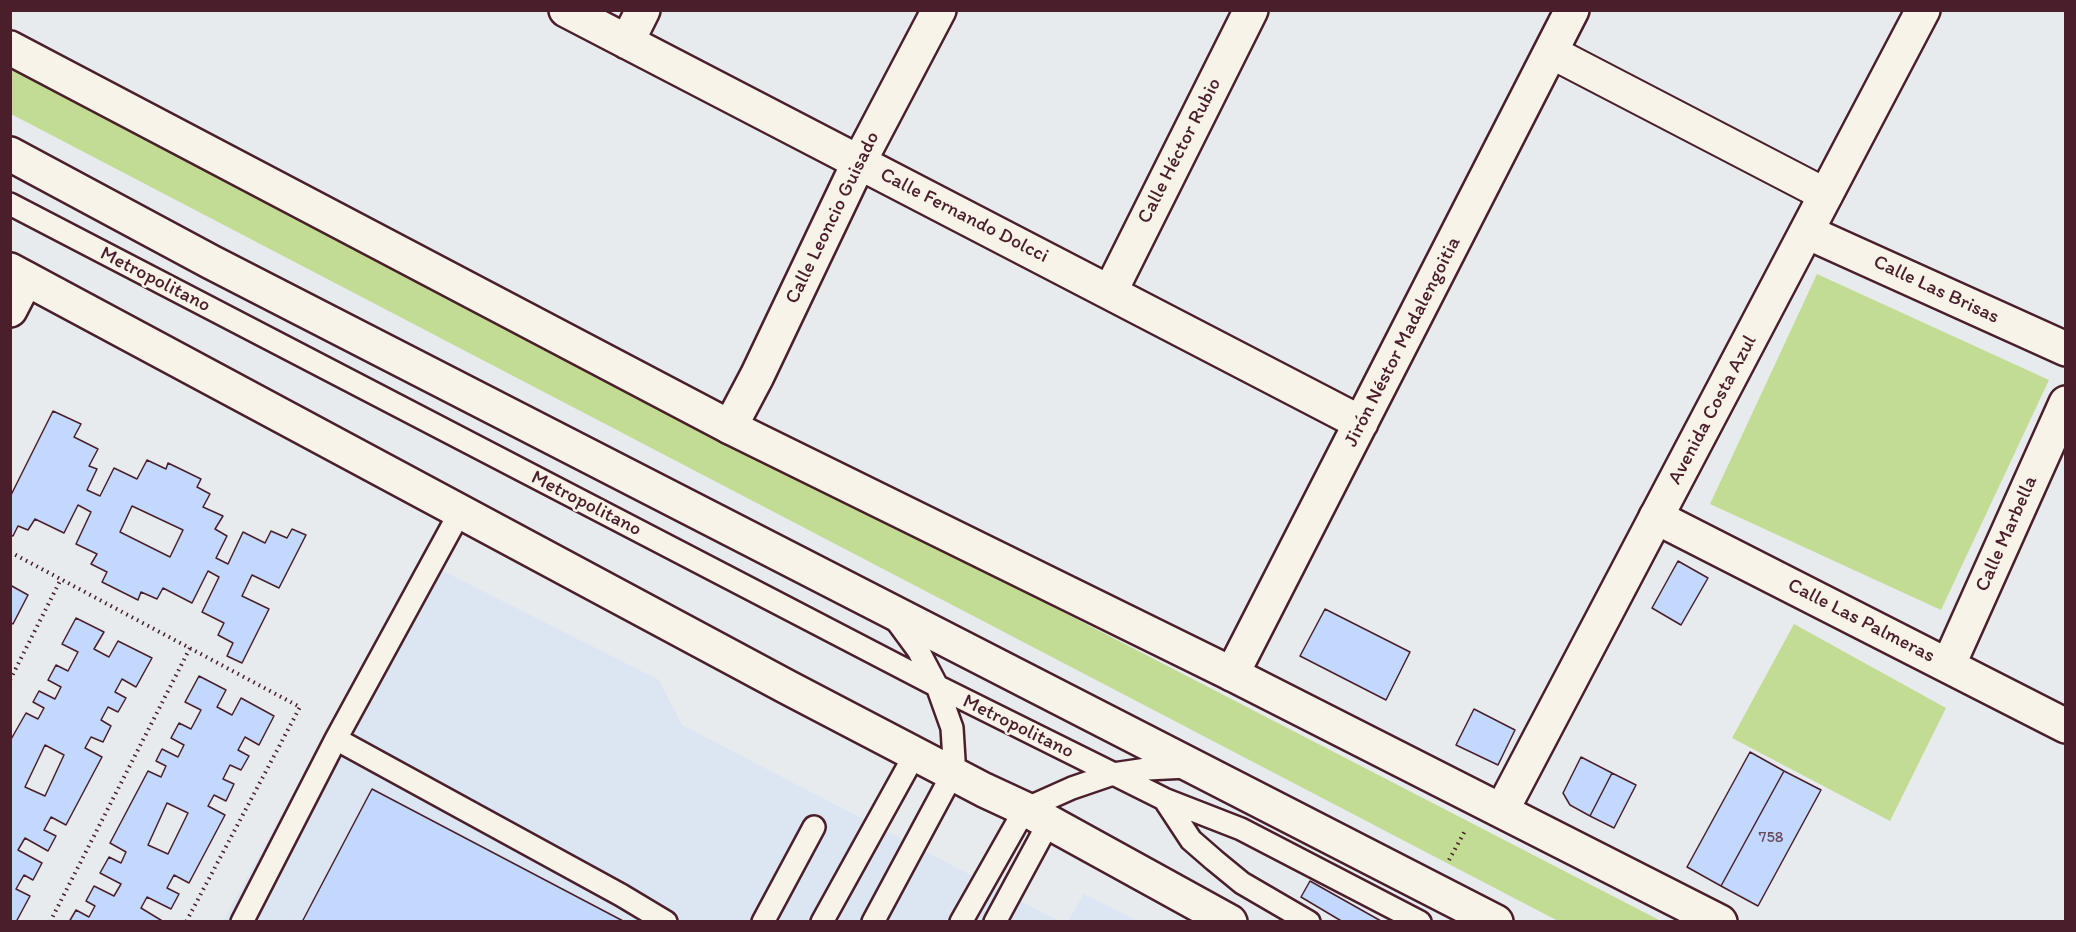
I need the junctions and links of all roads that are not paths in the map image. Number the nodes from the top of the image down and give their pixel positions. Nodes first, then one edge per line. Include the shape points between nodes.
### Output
1 (566, 10) edge
2 (643, 10) edge
3 (939, 10) edge
4 (1251, 10) edge
5 (1572, 10) edge
6 (1923, 10) edge
7 (627, 42) junction
8 (10, 48) edge
9 (1551, 52) junction
10 (10, 154) edge
11 (859, 162) junction
12 (1826, 195) junction
13 (10, 204) edge
14 (1807, 232) junction
15 (18, 274) edge
16 (1110, 292) junction
17 (10, 310) edge
18 (2066, 349) edge
19 (2066, 403) edge
20 (1361, 423) junction
21 (730, 427) junction
22 (460, 512) junction
23 (1656, 517) junction
24 (887, 609) junction
25 (1948, 666) junction
26 (1232, 674) junction
27 (937, 686) junction
28 (2066, 726) edge
29 (336, 739) junction
30 (915, 754) junction
31 (1196, 767) junction
32 (953, 773) junction
33 (1113, 774) junction
34 (1164, 799) junction
35 (1492, 805) junction
36 (1037, 815) junction
37 (814, 827) dead end
38 (242, 921) edge
39 (666, 921) edge
40 (763, 921) edge
41 (822, 921) edge
42 (873, 921) edge
43 (961, 921) edge
44 (995, 921) edge
45 (1230, 921) edge
46 (1309, 921) edge
47 (1420, 921) edge
48 (1496, 921) edge
49 (1719, 921) edge

1 - 7 main road, Calle Fernando Dolcci
2 - 7 main road
3 - 11 main road, Calle Leoncio Guisado
4 - 16 main road, Calle Héctor Rubio
5 - 9 main road, Jirón Néstor Madalengoitia
6 - 12 main road, Avenida Costa Azul
7 - 11 main road, Calle Fernando Dolcci
8 - 21 main road
9 - 12 street
9 - 20 main road, Jirón Néstor Madalengoitia
10 - 24 main road
11 - 16 main road, Calle Fernando Dolcci
11 - 21 main road, Calle Leoncio Guisado
12 - 14 main road, Avenida Costa Azul
13 - 27 lane, Metropolitano
14 - 18 main road, Calle Las Brisas
14 - 23 main road, Avenida Costa Azul
15 - 17 main road
15 - 22 main road
16 - 20 main road, Calle Fernando Dolcci
19 - 25 main road, Calle Marbella
20 - 26 main road, Jirón Néstor Madalengoitia
21 - 26 main road
22 - 29 lane
22 - 30 main road
23 - 25 main road, Calle Las Palmeras
23 - 35 main road, Avenida Costa Azul
24 - 27 lane via 918,650
24 - 31 main road
25 - 28 main road, Calle Las Palmeras
26 - 35 main road
27 - 32 lane via 952,728
27 - 33 lane, Metropolitano
29 - 38 lane
29 - 39 lane
30 - 32 main road
30 - 41 lane
31 - 33 lane
31 - 48 main road
32 - 36 main road
32 - 42 lane
33 - 34 lane, Metropolitano
33 - 36 lane via 1072,788
34 - 46 lane via 1191,840 1214,860 1242,883
34 - 47 lane, Metropolitano via 1241,829
35 - 49 main road
36 - 43 lane
36 - 44 lane
36 - 45 main road
37 - 40 lane

